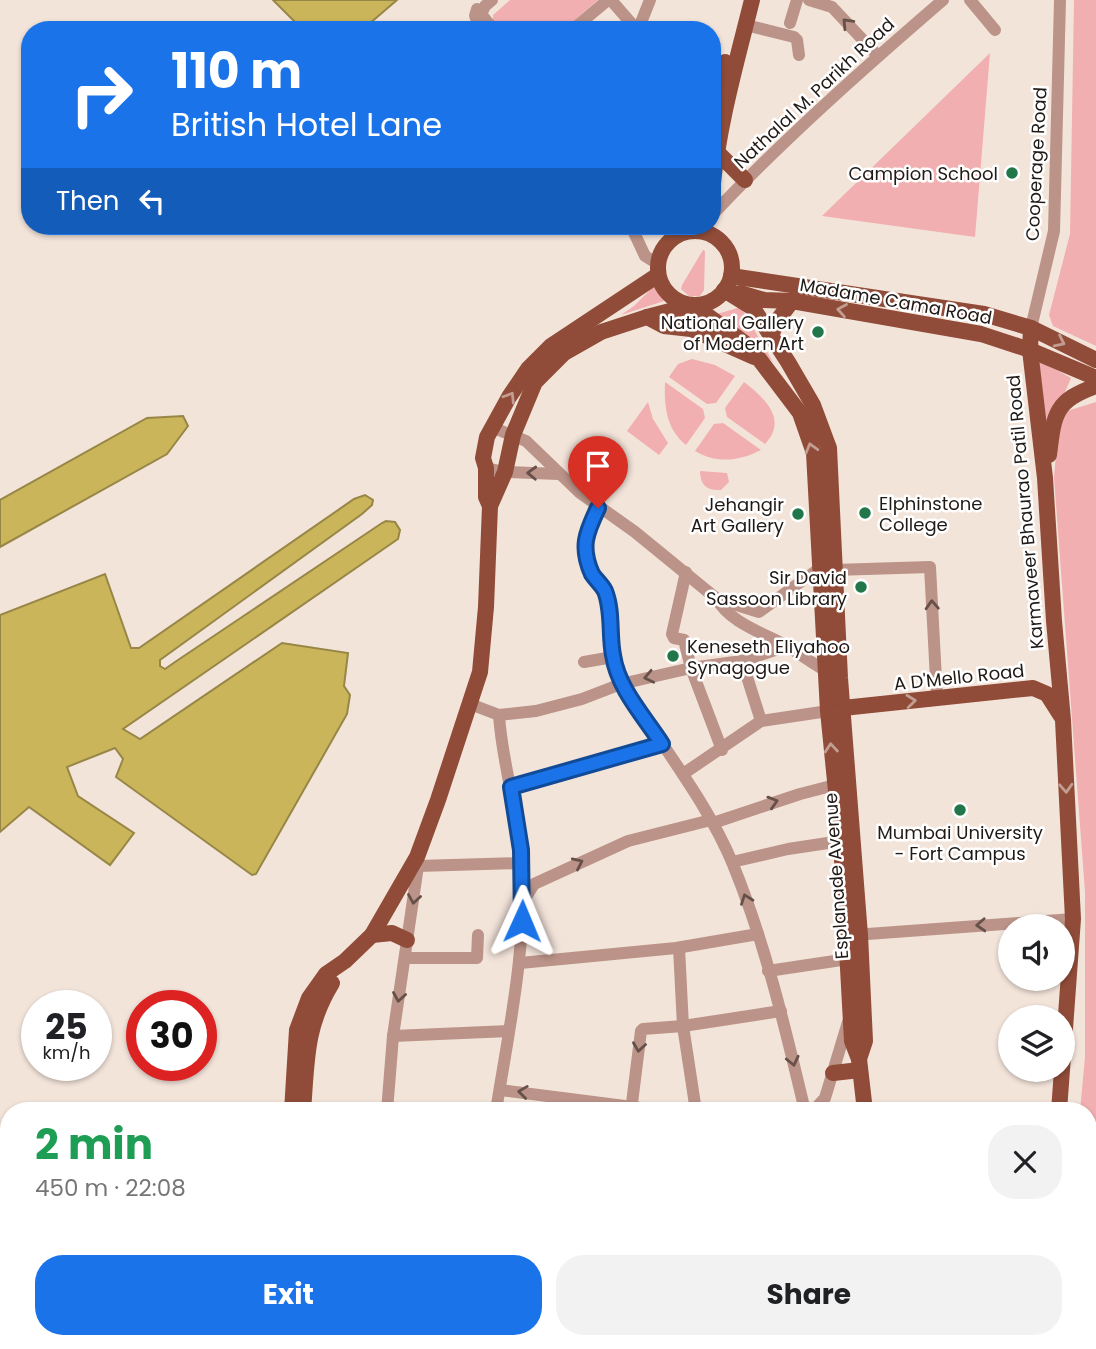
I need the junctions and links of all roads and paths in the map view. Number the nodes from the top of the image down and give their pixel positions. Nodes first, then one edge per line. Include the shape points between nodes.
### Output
1 (485, 0) edge
2 (492, 0) edge
3 (609, 0) edge
4 (650, 0) edge
5 (742, 0) edge
6 (752, 0) edge
7 (797, 0) edge
8 (809, 0) edge
9 (943, 0) edge
10 (970, 0) edge
11 (1060, 0) edge
12 (478, 15) junction
13 (480, 21) edge
14 (484, 21) edge
15 (583, 21) edge
16 (629, 21) edge
17 (642, 21) edge
18 (790, 23) dead end
19 (746, 25) junction
20 (995, 30) dead end
21 (799, 55) dead end
22 (878, 56) junction
23 (721, 72) edge
24 (721, 124) edge
25 (721, 156) edge
26 (745, 180) junction
27 (721, 205) edge
28 (635, 235) edge
29 (674, 235) edge
30 (714, 235) edge
31 (658, 270) junction
32 (727, 284) junction
33 (792, 301) junction
34 (693, 305) junction
35 (647, 317) junction
36 (598, 325) junction
37 (1031, 328) junction
38 (771, 336) junction
39 (1030, 350) junction
40 (760, 359) junction
41 (1096, 360) edge
42 (1096, 378) edge
43 (1096, 386) edge
44 (494, 428) junction
45 (513, 435) junction
46 (486, 468) junction
47 (505, 472) junction
48 (558, 474) junction
49 (1045, 478) junction
50 (490, 506) junction
51 (598, 508) junction
52 (827, 569) junction
53 (686, 572) junction
54 (717, 598) junction
55 (759, 612) junction
56 (749, 626) junction
57 (787, 646) junction
58 (613, 657) junction
59 (742, 661) junction
60 (584, 662) dead end
61 (691, 668) junction
62 (1059, 669) junction
63 (833, 683) junction
64 (621, 684) junction
65 (1033, 688) junction
66 (937, 698) junction
67 (470, 704) junction
68 (833, 713) junction
69 (499, 716) junction
70 (1063, 720) junction
71 (761, 721) junction
72 (662, 744) junction
73 (722, 750) junction
74 (683, 774) junction
75 (835, 785) junction
76 (511, 787) junction
77 (712, 821) junction
78 (841, 841) junction
79 (418, 862) junction
80 (732, 862) junction
81 (522, 863) junction
82 (523, 900) junction
83 (1073, 914) edge
84 (998, 924) edge
85 (758, 934) junction
86 (372, 935) junction
87 (854, 935) junction
88 (478, 936) dead end
89 (407, 940) junction
90 (679, 948) junction
91 (405, 958) junction
92 (848, 959) junction
93 (520, 963) junction
94 (768, 971) junction
95 (856, 981) junction
96 (1068, 991) edge
97 (313, 1001) junction
98 (781, 1011) junction
99 (850, 1015) junction
100 (682, 1026) junction
101 (509, 1031) junction
102 (393, 1036) junction
103 (860, 1065) junction
104 (833, 1073) junction
105 (500, 1090) junction
106 (292, 1102) edge
107 (304, 1102) edge
108 (388, 1102) edge
109 (498, 1102) edge
110 (587, 1102) edge
111 (632, 1102) edge
112 (695, 1102) edge
113 (803, 1102) edge
114 (821, 1102) edge
115 (864, 1102) edge
116 (1060, 1102) edge

1 - 12 street via 476,11
2 - 12 street
3 - 15 street
3 - 16 street
4 - 17 street
5 - 23 main road
6 - 19 main road
7 - 18 street
22 -> 8 street via 832,7
9 - 22 street, Nathalal M. Parikh Road
10 - 20 street
11 - 37 street, Cooperage Road via 1054,231
12 - 13 street
12 - 14 street
19 - 21 street via 794,37
19 - 24 main road
22 - 26 street, Nathalal M. Parikh Road
25 - 26 main road
26 - 27 street, Nathalal M. Parikh Road
28 - 31 street via 645,257
29 - 31 main road via 663,249
30 - 32 main road via 730,258
31 - 34 main road via 670,296
31 - 36 main road
32 - 33 main road, Madame Cama Road via 764,300
32 - 34 main road via 705,303
32 - 37 main road, Madame Cama Road via 984,314
32 - 38 main road via 753,308
33 - 38 main road
39 -> 33 main road, Madame Cama Road via 981,334
34 - 35 main road
34 - 40 main road
35 - 36 main road
35 - 40 main road via 664,326 691,329
44 -> 36 main road via 528,369 551,346
36 - 45 main road via 535,382
37 - 39 main road, Karmaveer Bhaurao Patil Road
37 -> 41 main road, Madame Cama Road
38 - 52 main road via 813,405 829,448
39 - 42 main road, Madame Cama Road
39 - 49 main road, Karmaveer Bhaurao Patil Road
52 -> 40 main road via 814,453 800,413
43 - 49 main road via 1068,398 1056,415
44 - 45 street
44 - 46 main road via 484,450
45 - 47 main road
45 - 48 street via 526,441
46 - 47 street
46 - 50 main road
48 -> 47 street
47 - 50 main road
48 - 51 street
49 - 62 main road, Karmaveer Bhaurao Patil Road
50 - 67 main road via 483,649
51 - 53 street
51 - 58 street via 584,553 604,590
52 - 55 street
52 - 63 main road
66 -> 52 street via 930,567
53 - 54 street
53 - 61 street via 672,634 684,640
54 - 55 street
54 - 56 street via 722,608
55 - 56 street
56 - 57 street
57 - 59 street
57 - 63 street
58 - 60 street
58 - 64 street
59 - 61 street
59 - 71 street
61 -> 64 street
61 - 73 street
62 - 65 main road via 1047,684
62 - 70 main road, Karmaveer Bhaurao Patil Road
63 - 68 main road
64 - 69 street via 563,705
64 - 72 street
65 - 66 main road, A D'Mello Road
65 - 70 main road, A D'Mello Road via 1047,694
68 -> 66 main road, A D'Mello Road
67 - 69 street
67 - 79 main road
68 - 71 street
75 -> 68 main road
68 - 87 main road, Esplanade Avenue
69 - 76 street
70 -> 83 main road, Karmaveer Bhaurao Patil Road
71 - 73 street
72 - 74 street
72 - 76 street
73 - 74 street
74 - 77 street
77 -> 75 street
75 - 78 main road
76 - 81 street
77 - 80 street
82 -> 77 street via 534,884 628,841
78 - 80 street
78 - 87 main road
79 - 81 street
79 - 86 main road
79 -> 89 street
85 -> 80 street
81 - 82 street
82 - 93 street
84 -> 87 street
85 - 90 street
85 - 94 street
86 - 89 main road via 391,933
86 - 97 main road
87 - 92 main road
87 - 95 main road, Esplanade Avenue
88 - 91 street via 477,958
89 - 91 street
90 - 93 street
90 - 100 street
91 -> 102 street
92 - 94 street
92 - 95 main road
93 - 101 street
94 - 98 street
95 - 99 main road
95 - 103 main road, Esplanade Avenue via 865,1041
96 - 116 main road, Karmaveer Bhaurao Patil Road
97 - 106 main road via 296,1031
97 - 107 main road
98 - 100 street
98 -> 113 street
99 - 103 main road
99 - 104 street
100 -> 111 street via 641,1031
100 - 112 street
101 - 102 street
101 - 105 street
102 - 108 street
103 - 104 main road
103 - 115 main road
104 - 114 street
105 - 109 street
110 -> 105 street

